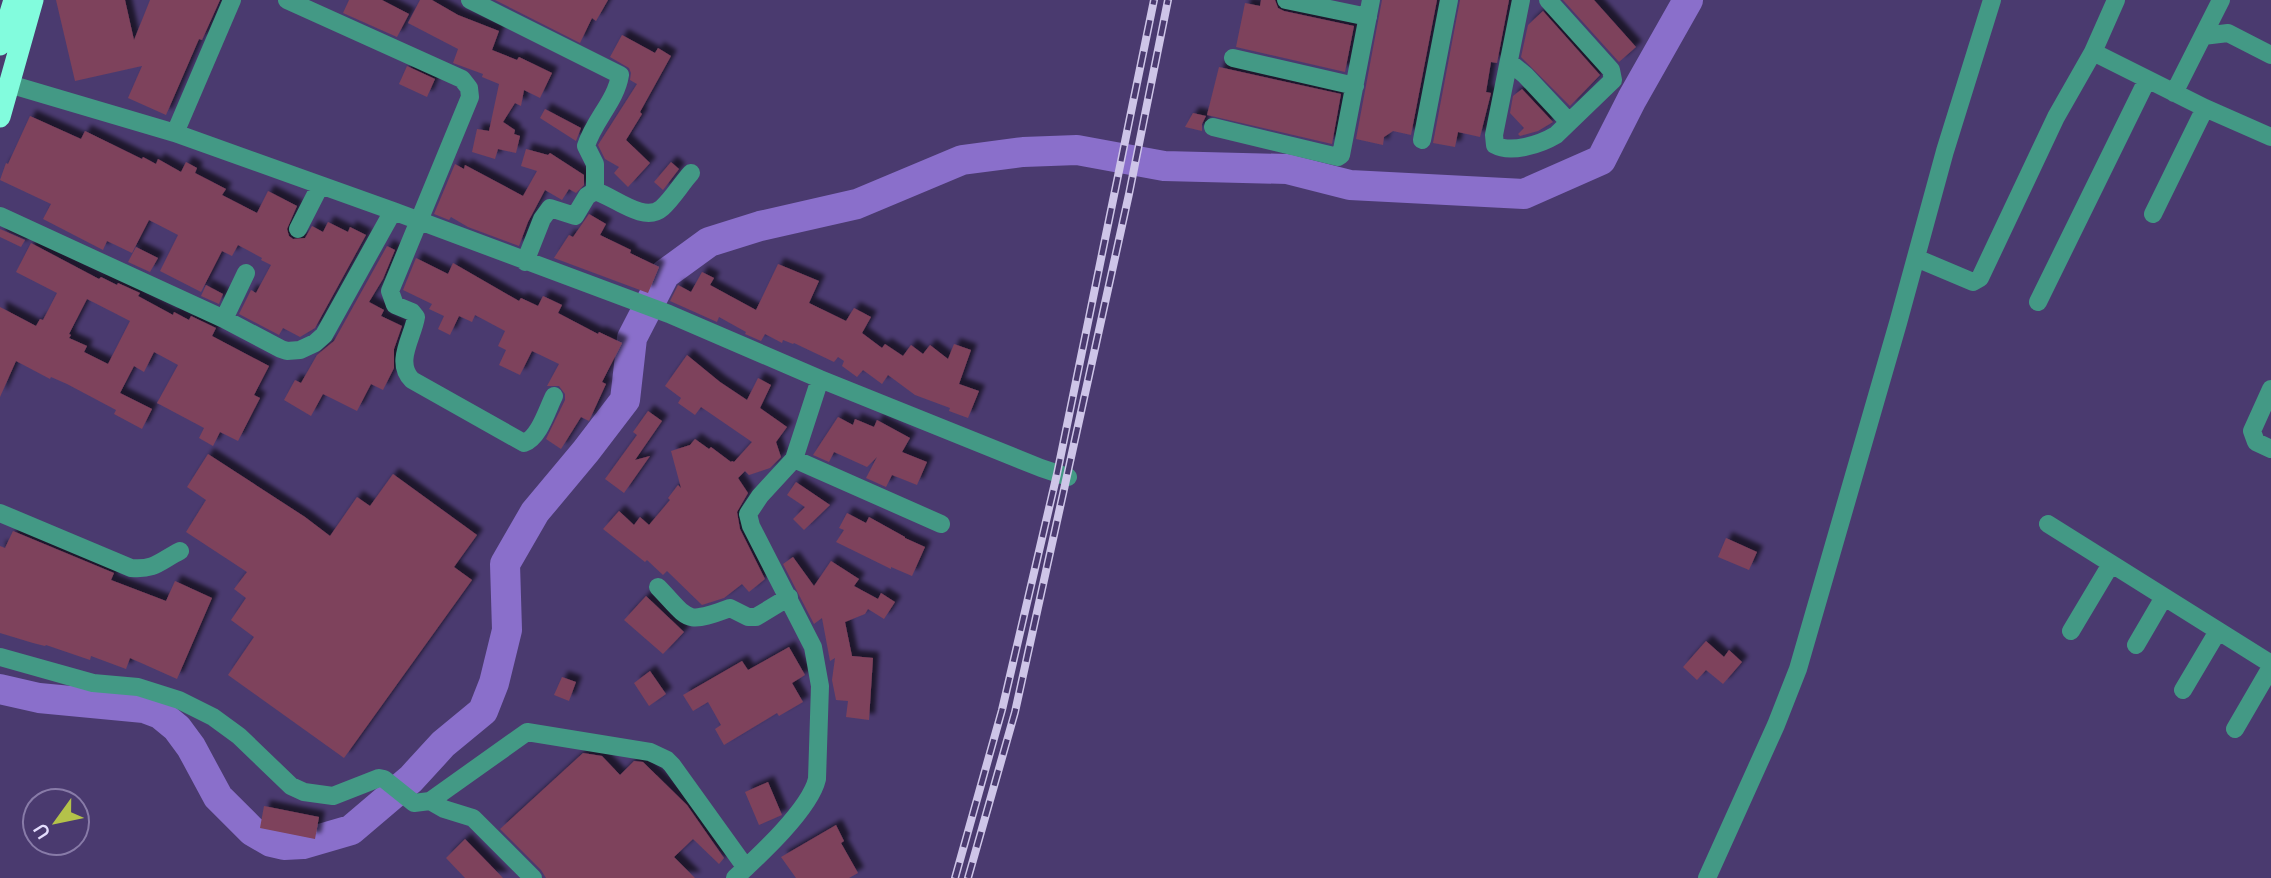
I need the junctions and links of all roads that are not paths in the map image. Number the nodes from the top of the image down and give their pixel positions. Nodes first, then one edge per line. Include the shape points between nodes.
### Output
1 (13, 0) edge
2 (33, 0) edge
3 (232, 0) edge
4 (287, 0) edge
5 (470, 0) edge
6 (1286, 0) edge
7 (1449, 0) edge
8 (1521, 0) edge
9 (1548, 0) edge
10 (1992, 0) edge
11 (2116, 0) edge
12 (2221, 0) edge
13 (1370, 9) edge
14 (16, 23) junction
15 (2203, 36) junction
16 (0, 45) edge
17 (2093, 52) junction
18 (2271, 55) edge
19 (1233, 58) dead end
20 (1509, 62) junction
21 (2147, 80) junction
22 (9, 84) junction
23 (1354, 86) junction
24 (2174, 93) junction
25 (2205, 108) junction
26 (0, 117) edge
27 (1569, 122) junction
28 (1213, 127) dead end
29 (175, 133) junction
30 (2271, 137) edge
31 (1422, 140) dead end
32 (691, 173) dead end
33 (320, 186) junction
34 (595, 191) junction
35 (393, 211) junction
36 (2152, 214) dead end
37 (0, 216) edge
38 (418, 221) junction
39 (298, 229) dead end
40 (1916, 258) junction
41 (525, 262) junction
42 (246, 273) dead end
43 (2038, 302) dead end
44 (224, 318) junction
45 (820, 379) junction
46 (2271, 389) edge
47 (554, 396) dead end
48 (2271, 449) edge
49 (794, 459) junction
50 (1068, 477) dead end
51 (0, 513) edge
52 (941, 524) dead end
53 (2048, 524) dead end
54 (180, 551) dead end
55 (2111, 564) junction
56 (658, 587) dead end
57 (789, 597) junction
58 (2164, 597) junction
59 (2071, 631) dead end
60 (2218, 631) junction
61 (2136, 645) dead end
62 (0, 657) edge
63 (2271, 666) edge
64 (2183, 690) dead end
65 (2235, 729) dead end
66 (422, 802) junction
67 (744, 870) edge
68 (533, 878) edge
69 (1707, 878) edge

1 - 14 highway
2 - 14 highway
3 - 29 street
4 - 38 street via 467,84 470,97
5 - 34 street via 621,75 586,146 594,164
6 - 13 street
7 - 31 street
8 - 20 street
9 - 27 street via 1613,75 1609,85
10 - 40 street
11 - 17 street
12 - 15 street
13 - 23 street
14 - 16 highway
14 - 22 highway
15 - 18 street via 2228,33
15 - 24 street
17 - 21 street
17 - 40 street via 2056,117 1980,278 1973,282
19 - 23 street
20 - 27 street
20 - 27 street via 1495,145 1508,148 1547,141
21 - 24 street
21 - 43 street
22 - 26 highway
22 - 29 street
23 - 28 street via 1339,157
24 - 25 street
25 - 30 street
25 - 36 street
29 - 33 street
32 - 34 street via 654,212 639,211
33 - 35 street
33 - 39 street
34 - 41 street via 575,216 555,208 547,210
35 - 38 street
35 - 44 street via 329,329 315,343 287,351
37 - 44 street
38 - 41 street
38 - 47 street via 390,291 395,305 416,317 406,351 406,373 524,443 534,435
40 - 69 street via 1798,669
41 - 45 street via 670,314
42 - 44 street
45 - 49 street
45 - 50 street
46 - 48 street via 2252,431 2256,442
49 - 52 street
49 - 57 street via 748,514
51 - 54 street via 131,568 155,567
53 - 55 street
55 - 58 street
55 - 59 street
56 - 57 street via 685,615 696,619 730,608 756,617
57 - 67 street via 813,647 820,686 819,768 815,789 804,805
58 - 60 street
58 - 61 street
60 - 63 street
60 - 64 street
62 - 66 street via 93,683 138,687 187,703 239,736 291,786 304,792 333,796 379,778
63 - 65 street
66 - 67 street via 527,732 650,752 672,765
66 - 68 street via 473,818

